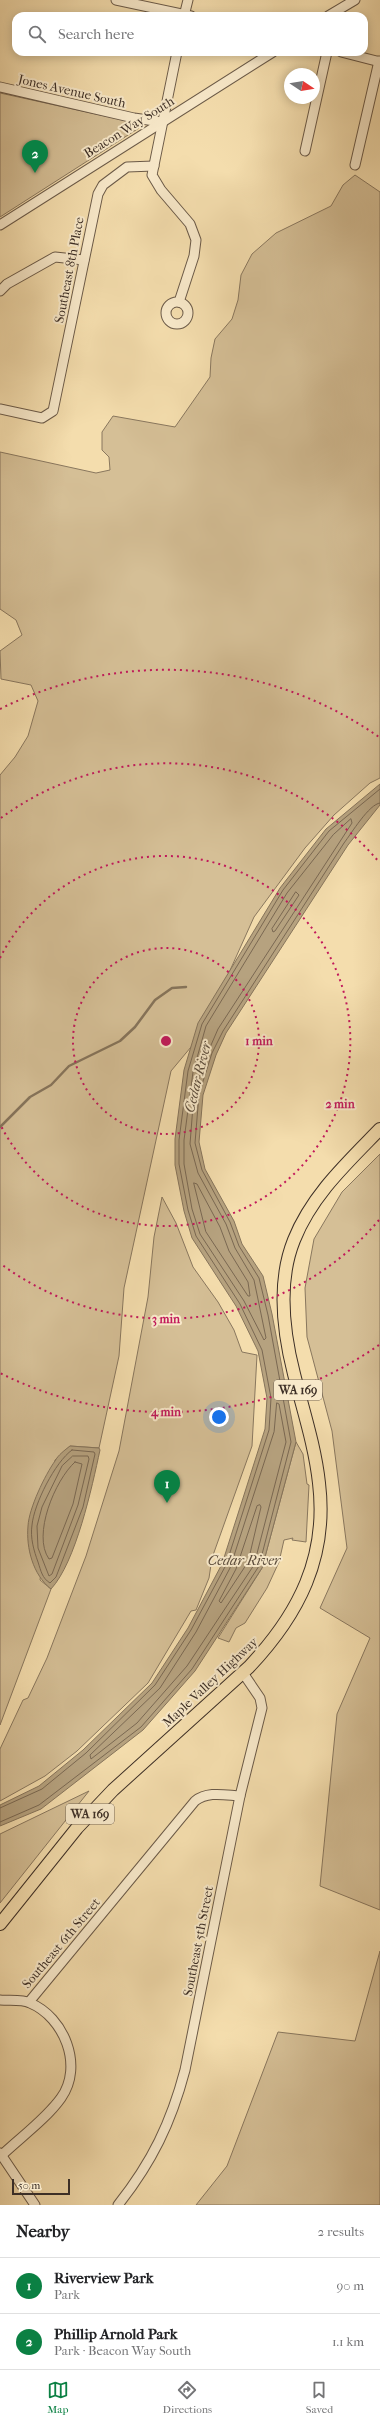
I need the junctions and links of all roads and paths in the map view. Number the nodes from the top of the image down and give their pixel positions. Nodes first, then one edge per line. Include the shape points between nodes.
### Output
1 (116, 0) edge
2 (188, 0) edge
3 (355, 0) edge
4 (169, 12) edge
5 (187, 12) edge
6 (335, 12) edge
7 (176, 56) edge
8 (267, 56) edge
9 (326, 56) edge
10 (358, 56) edge
11 (379, 61) edge
12 (0, 88) edge
13 (162, 122) junction
14 (305, 151) dead end
15 (355, 165) dead end
16 (154, 166) junction
17 (0, 225) edge
18 (84, 260) junction
19 (0, 291) edge
20 (179, 302) dead end
21 (0, 409) edge
22 (380, 1129) edge
23 (243, 1673) junction
24 (240, 1796) junction
25 (0, 1924) edge
26 (0, 2000) edge
27 (29, 2002) junction
28 (1, 2154) edge
29 (35, 2205) edge
30 (118, 2205) edge

1 - 4 street
2 - 5 street
3 - 6 street
7 - 13 street
8 - 13 street, Beacon Way South
9 - 14 street
10 - 11 street
11 - 15 street
12 - 13 street, Jones Avenue South
13 - 16 street
13 - 17 street, Beacon Way South
16 - 18 street, Southeast 8th Place via 127,167 103,185 95,203
16 - 20 street via 152,175 155,183 190,224 196,240 194,256
18 - 19 street via 55,257 7,284
18 - 21 street, Southeast 8th Place via 56,404 49,415 42,418
22 - 23 main road, Maple Valley Highway / WA 169 via 320,1194 293,1242 284,1288 285,1334 319,1482 320,1527 314,1564 300,1599 280,1633
23 - 24 street, Southeast 5th Street via 260,1698 262,1708
23 - 25 main road, Maple Valley Highway / WA 169 via 113,1790 78,1828
24 - 27 street, Southeast 6th Street via 212,1794 195,1801
24 - 30 street, Southeast 5th Street via 176,2101 164,2134 140,2177
26 - 27 street
27 - 28 street, Southeast 6th Street via 44,2010 59,2026 68,2047 71,2072 62,2098
28 - 29 street

